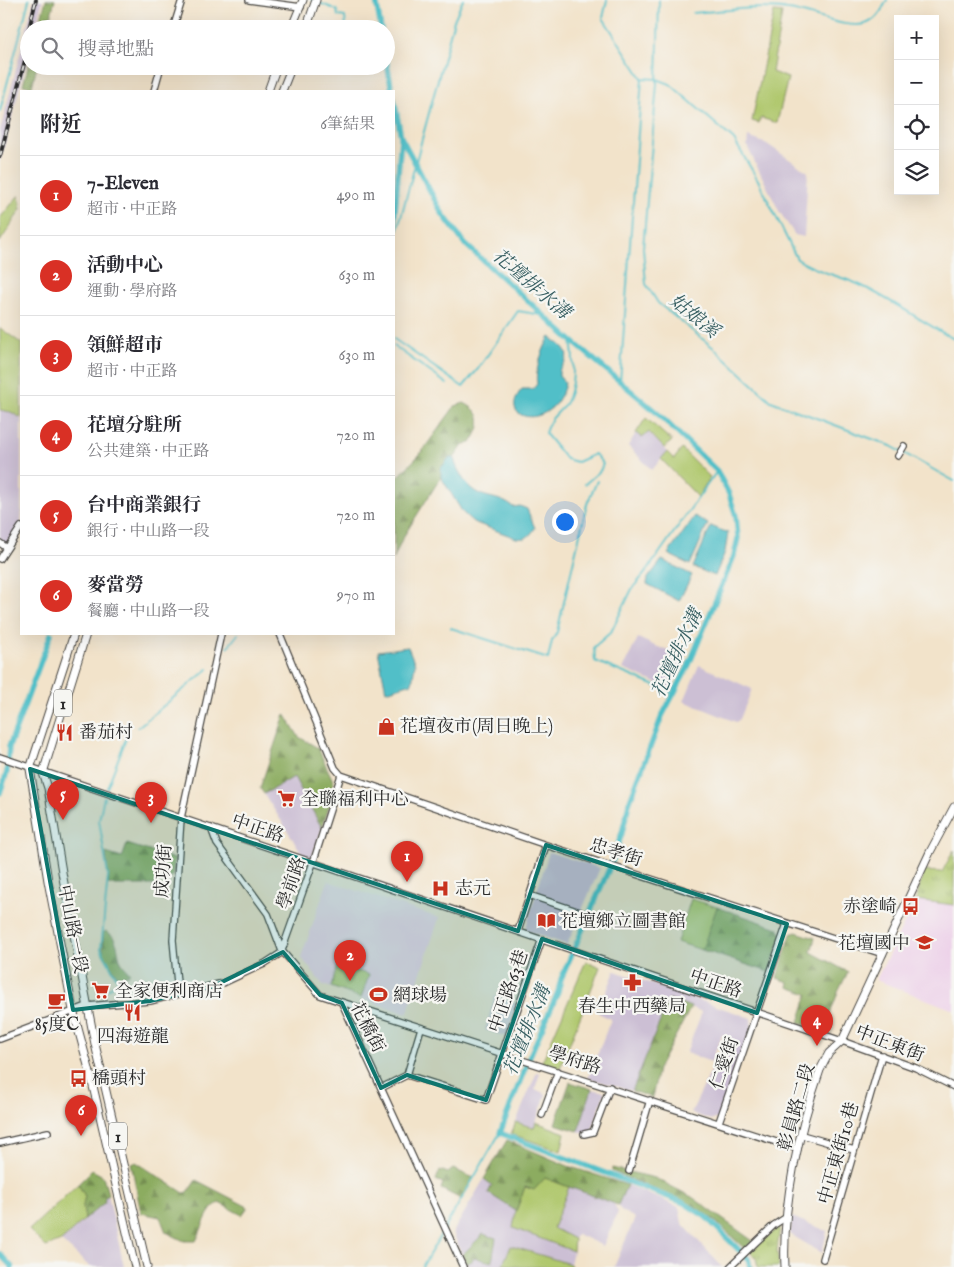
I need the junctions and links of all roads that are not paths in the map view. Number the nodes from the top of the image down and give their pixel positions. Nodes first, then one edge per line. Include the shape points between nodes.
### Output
1 (182, 0) edge
2 (249, 0) edge
3 (316, 0) edge
4 (302, 3) edge
5 (176, 20) edge
6 (295, 20) edge
7 (309, 20) edge
8 (158, 75) edge
9 (274, 75) edge
10 (288, 75) edge
11 (154, 90) edge
12 (268, 90) edge
13 (282, 90) edge
14 (904, 446) dead end
15 (898, 456) dead end
16 (20, 528) edge
17 (0, 543) edge
18 (7, 548) junction
19 (0, 558) edge
20 (74, 635) edge
21 (86, 635) edge
22 (221, 635) edge
23 (280, 635) edge
24 (2, 758) edge
25 (30, 769) junction
26 (43, 773) junction
27 (341, 775) junction
28 (954, 807) edge
29 (182, 818) junction
30 (211, 828) junction
31 (546, 845) junction
32 (313, 863) junction
33 (529, 895) junction
34 (583, 913) dead end
35 (787, 924) junction
36 (518, 931) junction
37 (542, 939) junction
38 (282, 951) junction
39 (883, 954) junction
40 (178, 994) junction
41 (342, 1003) junction
42 (87, 1006) junction
43 (73, 1010) junction
44 (757, 1013) junction
45 (421, 1028) junction
46 (0, 1039) edge
47 (842, 1041) junction
48 (502, 1053) junction
49 (882, 1055) junction
50 (558, 1071) junction
51 (407, 1075) junction
52 (610, 1087) junction
53 (954, 1087) edge
54 (381, 1088) junction
55 (650, 1100) junction
56 (542, 1115) dead end
57 (719, 1122) junction
58 (48, 1132) dead end
59 (584, 1134) dead end
60 (802, 1135) junction
61 (0, 1143) edge
62 (798, 1149) junction
63 (854, 1150) junction
64 (629, 1171) dead end
65 (785, 1218) junction
66 (823, 1259) dead end
67 (134, 1267) edge
68 (147, 1267) edge
69 (463, 1267) edge
70 (730, 1267) edge
71 (784, 1267) edge

1 - 5 street
2 - 4 street
3 - 7 main road
4 - 6 main road
8 - 11 street
9 - 12 main road
10 - 13 main road
14 - 15 street
16 - 18 street
17 - 18 street
18 - 19 street
20 - 25 main road, 1
21 - 26 main road, 1
22 - 29 street, 成功街
23 - 27 street via 296,678
24 - 25 street
25 - 26 street
25 - 43 main road, 中山路一段 / 1
26 - 29 street, 中正路
26 - 42 main road, 中山路一段 / 1
27 - 31 street, 忠孝街
27 - 32 street, 學前路
28 - 39 main road, 彰員路二段
29 - 30 street, 中正路
29 - 40 street, 成功街 via 173,940
30 - 32 street, 中正路
30 - 38 street, 花橋街 via 217,844 268,914
31 - 33 street
31 - 35 street, 忠孝街
32 - 36 street, 中正路
32 - 38 street, 學前路
33 - 34 street
33 - 36 street
35 - 39 street, 忠孝街
35 - 44 street, 仁愛街
36 - 37 street, 中正路
37 - 44 street, 中正路
37 - 48 street, 中正路63巷
38 - 40 street via 264,964 223,983
38 - 41 street, 花橋街 via 320,995
39 - 47 main road, 彰員路二段
40 - 42 street via 137,1002
41 - 45 street, 學府路
41 - 54 street, 花橋街
42 - 43 street
42 - 68 main road, 中山路一段 / 1
43 - 46 street
43 - 67 main road, 中山路一段 / 1
44 - 47 street, 中正路
44 - 57 street, 仁愛街
45 - 48 street, 學府路
45 - 51 street
47 - 49 street, 中正東街
47 - 60 main road, 彰員路二段 via 829,1053 820,1070
48 - 50 street, 學府路
48 - 51 street, 中正路63巷 via 486,1100
49 - 53 street, 中正東街
49 - 63 street, 中正東街10巷
50 - 52 street, 學府路
50 - 56 street
51 - 54 street
52 - 55 street, 學府路
52 - 59 street via 593,1132
54 - 69 street, 花橋街
55 - 57 street, 學府路
55 - 64 street
57 - 62 street, 學府路
58 - 61 street
60 - 62 main road, 彰員路二段
60 - 63 street
62 - 65 main road, 彰員路二段
63 - 66 street, 中正東街10巷
65 - 70 street
65 - 71 main road, 彰員路二段

